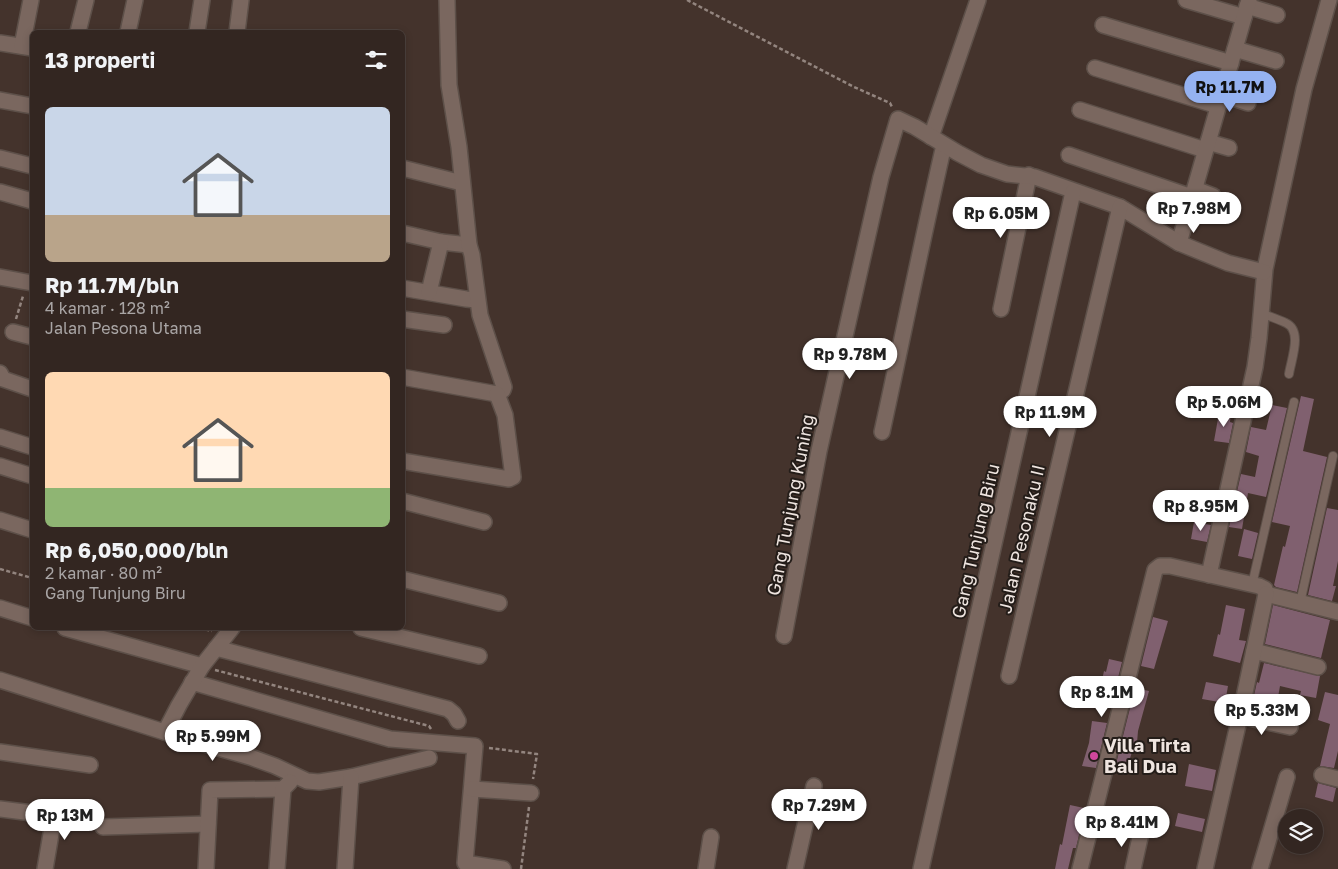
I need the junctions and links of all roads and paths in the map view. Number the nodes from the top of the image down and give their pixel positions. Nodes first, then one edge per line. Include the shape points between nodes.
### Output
1 (31, 0) edge
2 (86, 0) edge
3 (135, 0) edge
4 (202, 0) edge
5 (241, 0) edge
6 (447, 0) edge
7 (687, 0) edge
8 (978, 0) edge
9 (1186, 0) edge
10 (1330, 0) edge
11 (1246, 8) edge
12 (1277, 15) dead end
13 (1103, 25) dead end
14 (78, 30) edge
15 (128, 30) edge
16 (198, 30) edge
17 (237, 30) edge
18 (0, 43) edge
19 (27, 47) edge
20 (1233, 56) junction
21 (1276, 61) dead end
22 (1095, 68) dead end
23 (0, 100) edge
24 (1220, 100) junction
25 (1248, 103) dead end
26 (30, 106) edge
27 (1080, 110) dead end
28 (898, 119) junction
29 (931, 137) junction
30 (944, 145) junction
31 (1207, 146) junction
32 (1229, 148) dead end
33 (1069, 155) dead end
34 (0, 158) edge
35 (30, 166) edge
36 (405, 169) edge
37 (1029, 175) junction
38 (462, 183) junction
39 (0, 192) edge
40 (1073, 192) junction
41 (1193, 193) junction
42 (1214, 196) dead end
43 (30, 200) edge
44 (1120, 207) junction
45 (405, 234) edge
46 (440, 242) junction
47 (1179, 243) junction
48 (469, 245) junction
49 (1264, 272) junction
50 (0, 277) edge
51 (29, 283) edge
52 (405, 288) edge
53 (430, 292) junction
54 (477, 300) junction
55 (1001, 309) dead end
56 (1260, 313) junction
57 (405, 318) edge
58 (444, 325) dead end
59 (13, 332) joint
60 (30, 336) edge
61 (0, 369) edge
62 (1289, 374) dead end
63 (405, 378) edge
64 (30, 387) edge
65 (498, 394) junction
66 (1294, 402) dead end
67 (882, 432) dead end
68 (0, 438) edge
69 (30, 446) edge
70 (1333, 456) dead end
71 (405, 462) edge
72 (0, 466) edge
73 (30, 475) edge
74 (405, 502) edge
75 (0, 520) edge
76 (484, 522) dead end
77 (30, 529) edge
78 (0, 569) edge
79 (1209, 575) junction
80 (30, 577) edge
81 (405, 579) edge
82 (1252, 585) junction
83 (1266, 594) junction
84 (1300, 602) junction
85 (498, 603) dead end
86 (0, 608) edge
87 (1338, 612) edge
88 (30, 617) edge
89 (72, 630) edge
90 (230, 630) edge
91 (369, 630) edge
92 (784, 636) dead end
93 (216, 648) junction
94 (1254, 651) junction
95 (478, 656) dead end
96 (202, 666) junction
97 (1318, 667) dead end
98 (1009, 676) dead end
99 (0, 680) edge
100 (192, 682) junction
101 (1240, 716) junction
102 (458, 721) dead end
103 (1290, 727) dead end
104 (165, 732) junction
105 (444, 743) junction
106 (0, 752) edge
107 (429, 758) dead end
108 (90, 765) dead end
109 (296, 775) junction
110 (1322, 775) dead end
111 (351, 777) junction
112 (1287, 777) dead end
113 (1338, 779) edge
114 (814, 786) dead end
115 (284, 789) junction
116 (472, 789) junction
117 (531, 793) dead end
118 (0, 809) edge
119 (208, 824) junction
120 (103, 827) dead end
121 (1141, 833) dead end
122 (711, 837) dead end
123 (45, 869) edge
124 (206, 869) edge
125 (277, 869) edge
126 (345, 869) edge
127 (503, 869) edge
128 (706, 869) edge
129 (795, 869) edge
130 (921, 869) edge
131 (1080, 869) edge
132 (1133, 869) edge
133 (1204, 869) edge
134 (1260, 869) edge

1 - 19 street
2 - 14 street
3 - 15 street
4 - 16 street
5 - 17 street
6 - 38 street via 449,85 457,126
7 - 28 path via 890,103
8 - 29 street
9 - 11 street
10 - 49 street via 1304,90
11 - 12 street
11 - 20 street
13 - 20 street
18 - 19 street
20 - 21 street
20 - 24 street
22 - 24 street
23 - 26 street
24 - 25 street
24 - 31 street
27 - 31 street
28 - 29 street
28 - 92 street, Gang Tunjung Kuning via 881,177 819,451
29 - 30 street
30 - 37 street via 992,169 1007,174
30 - 67 street
31 - 32 street
31 - 41 street
33 - 41 street
34 - 35 street
36 - 38 street
37 - 40 street
37 - 55 street
38 - 48 street
39 - 43 street
40 - 44 street
40 - 130 street, Gang Tunjung Biru
41 - 42 street
41 - 47 street
44 - 47 street
44 - 98 street, Jalan Pesonaku II
45 - 46 street
46 - 48 street
46 - 53 street
47 - 49 street via 1228,263
48 - 54 street
49 - 56 street
50 - 51 street
51 - 59 path
52 - 53 street
53 - 54 street
54 - 65 street via 504,388
56 - 62 lane via 1288,323 1293,329 1294,347
56 - 79 street via 1255,367
57 - 58 street
59 - 60 street
61 - 64 street via 4,379
63 - 65 street
65 - 71 street via 505,415 513,477 509,479
66 - 82 lane
68 - 69 street
70 - 84 lane
72 - 73 street
74 - 76 street
75 - 77 street
78 - 80 path
79 - 82 street
79 - 131 street via 1167,565 1157,568 1153,574
81 - 85 street
82 - 83 street via 1264,589
83 - 84 street
83 - 94 street
84 - 87 street
86 - 88 street
89 - 96 street
90 - 93 street
91 - 95 street
93 - 96 street
93 - 102 street via 448,709
94 - 97 street
94 - 101 street
96 - 100 street
96 - 105 path via 429,726
99 - 104 street
100 - 104 street
100 - 105 street via 390,740
101 - 103 street
101 - 133 street
104 - 109 street via 250,757
105 - 116 street via 475,746
106 - 108 street
107 - 111 street
109 - 111 street via 313,782
109 - 115 street
110 - 113 street
111 - 126 street
112 - 134 street
114 - 129 street
115 - 119 street via 210,790
115 - 125 street
116 - 117 street
116 - 127 street via 465,863
118 - 123 street via 52,818
119 - 120 street
119 - 124 street
121 - 132 street
122 - 128 street

